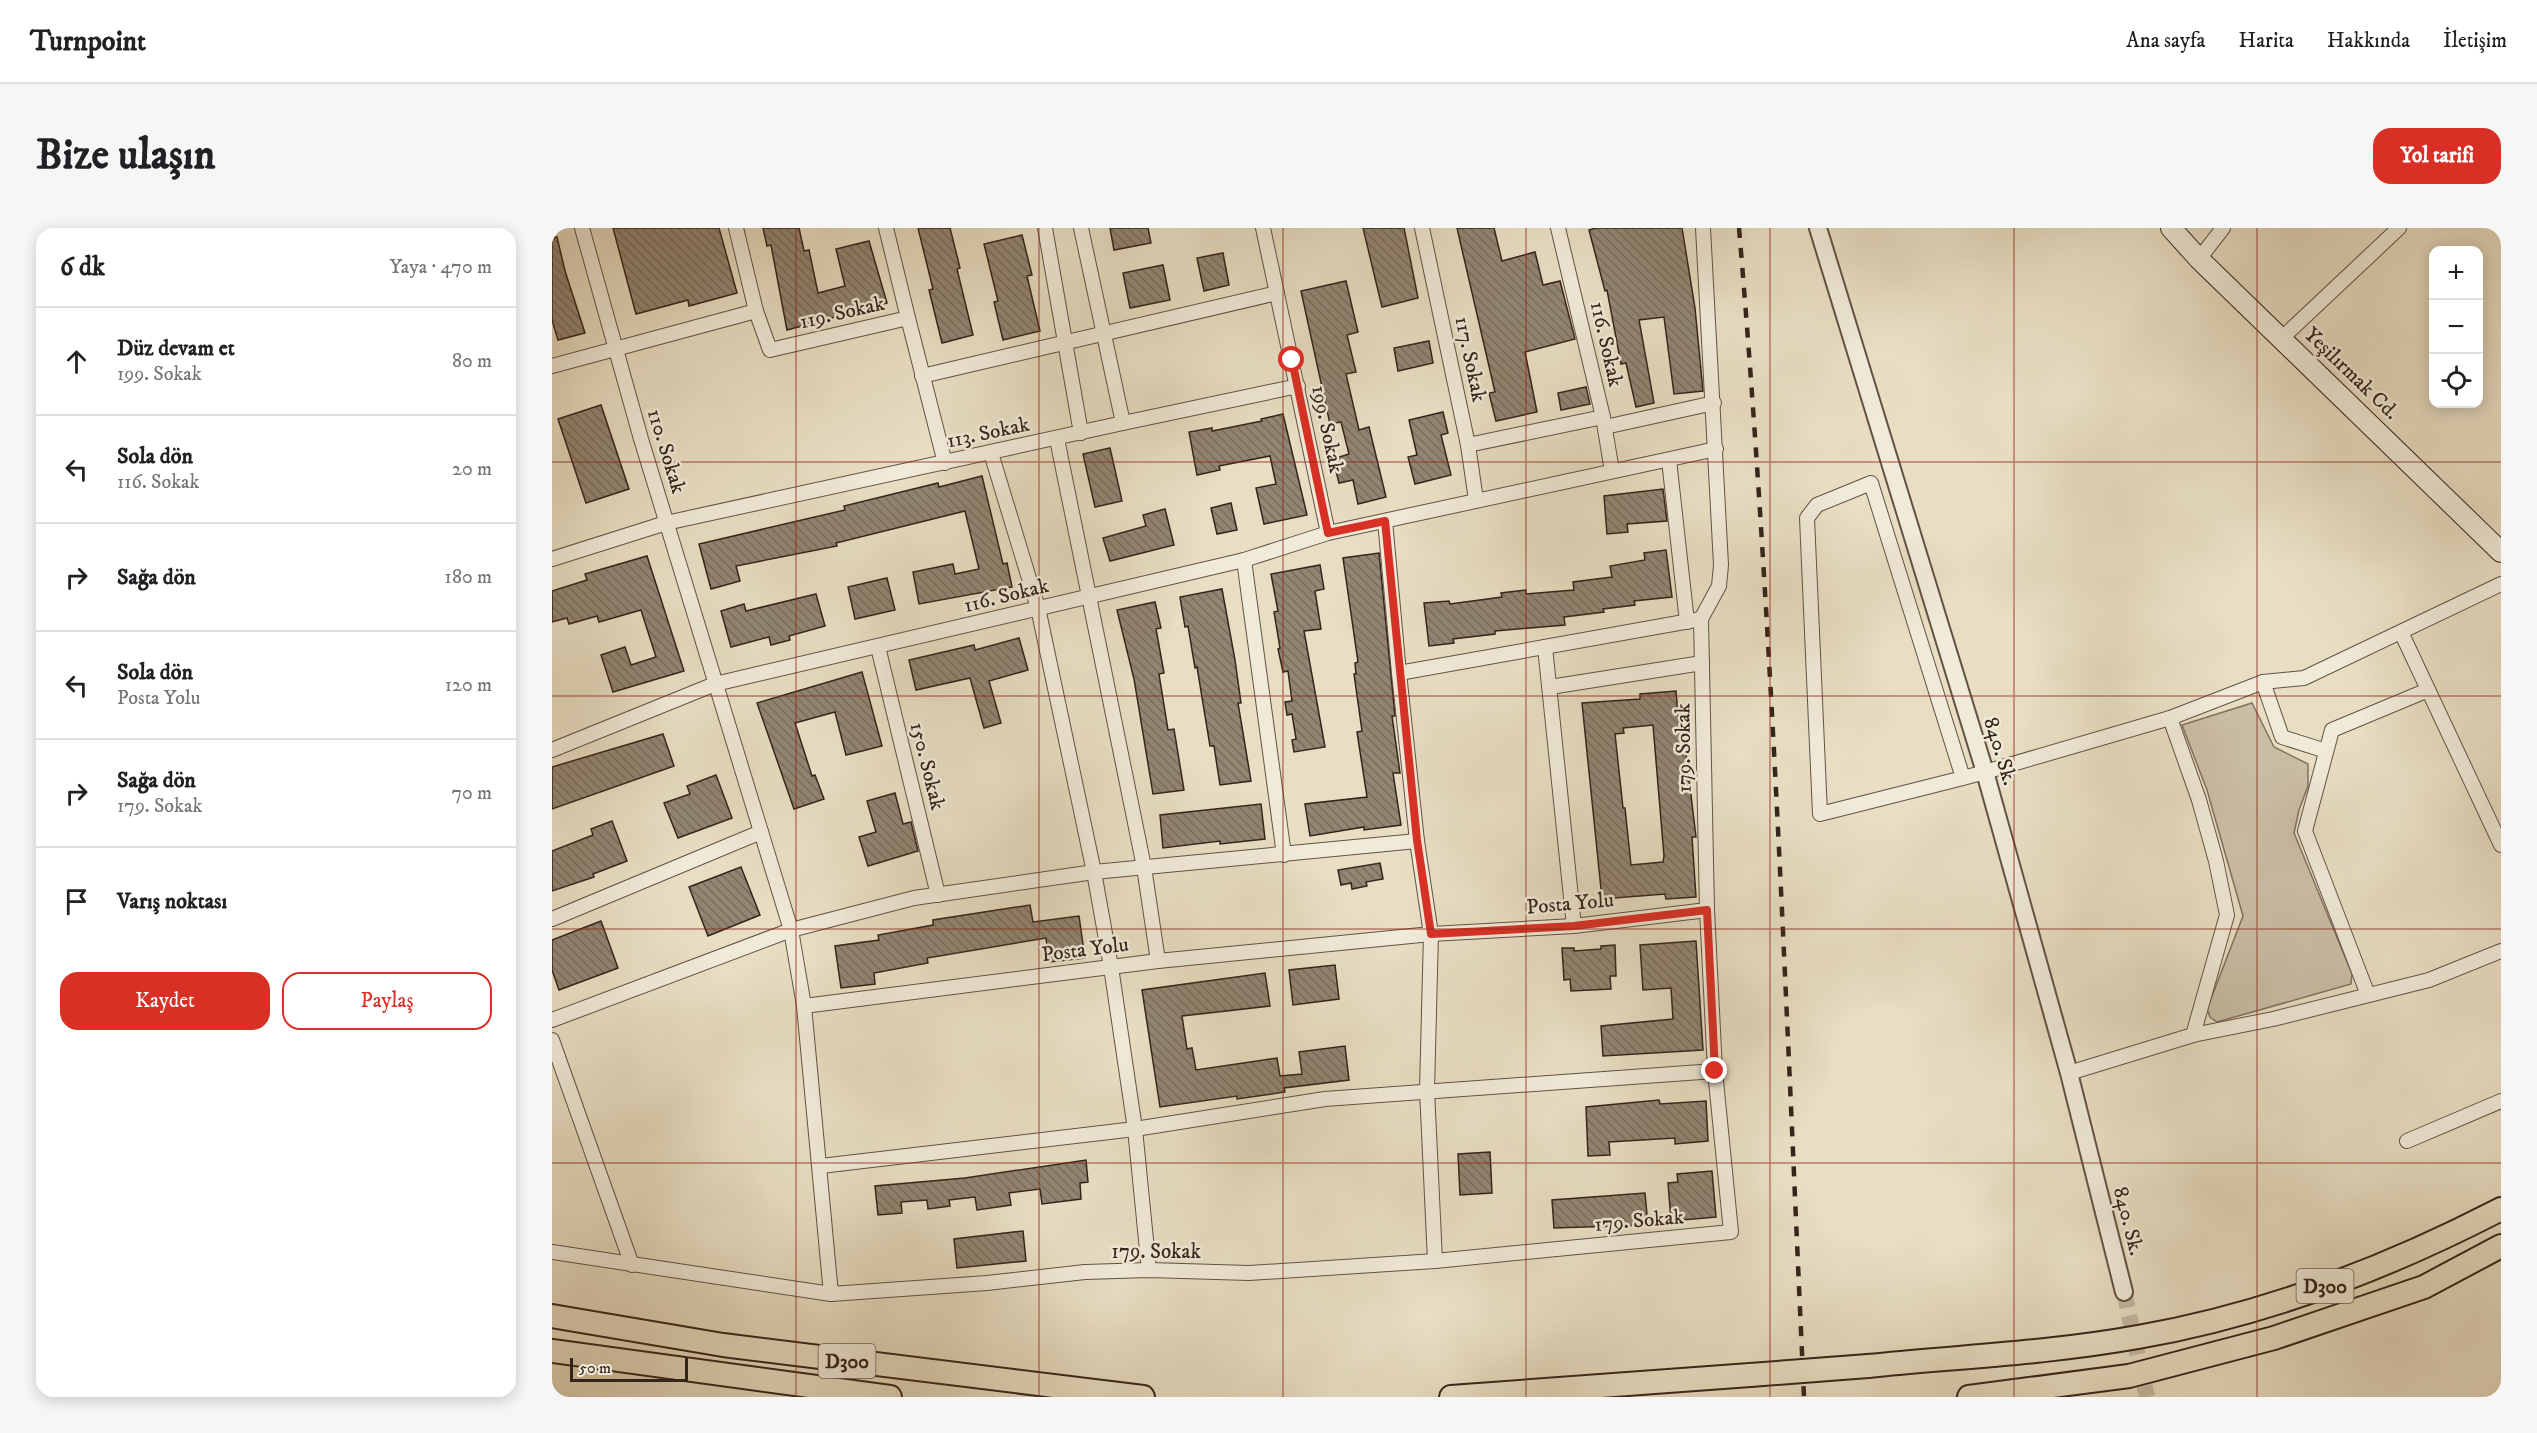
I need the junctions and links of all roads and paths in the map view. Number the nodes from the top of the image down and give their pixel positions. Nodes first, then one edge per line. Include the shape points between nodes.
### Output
1 (582, 228) edge
2 (736, 228) edge
3 (886, 228) edge
4 (1045, 228) edge
5 (1081, 228) edge
6 (1263, 228) edge
7 (1422, 228) edge
8 (1558, 228) edge
9 (1703, 228) edge
10 (1818, 228) edge
11 (2171, 228) edge
12 (2223, 228) edge
13 (2399, 228) edge
14 (2199, 259) junction
15 (1277, 293) junction
16 (756, 311) junction
17 (908, 318) junction
18 (1104, 334) junction
19 (2282, 338) junction
20 (1064, 344) junction
21 (615, 349) junction
22 (552, 366) edge
23 (922, 376) junction
24 (1298, 386) junction
25 (1714, 403) junction
26 (1604, 422) junction
27 (1122, 423) junction
28 (1081, 433) junction
29 (1057, 439) junction
30 (1468, 445) junction
31 (1716, 449) junction
32 (991, 453) junction
33 (1669, 460) junction
34 (945, 463) junction
35 (1612, 471) junction
36 (1476, 500) junction
37 (1385, 521) junction
38 (666, 523) junction
39 (1328, 533) junction
40 (2498, 541) edge
41 (552, 559) edge
42 (1244, 560) junction
43 (2501, 584) edge
44 (1090, 597) junction
45 (1038, 608) junction
46 (1694, 621) junction
47 (2401, 632) junction
48 (878, 647) junction
49 (1545, 647) junction
50 (1702, 663) junction
51 (1399, 673) junction
52 (2263, 682) junction
53 (715, 684) junction
54 (1550, 687) junction
55 (2428, 690) junction
56 (2170, 718) junction
57 (552, 750) edge
58 (2326, 751) junction
59 (1985, 772) junction
60 (1963, 778) junction
61 (761, 832) junction
62 (1417, 840) junction
63 (2501, 845) edge
64 (1284, 855) junction
65 (1144, 867) junction
66 (1094, 872) junction
67 (938, 895) junction
68 (1707, 910) junction
69 (552, 920) edge
70 (1574, 926) junction
71 (791, 930) junction
72 (1431, 934) junction
73 (2501, 951) edge
74 (1158, 961) junction
75 (1112, 967) junction
76 (2368, 995) junction
77 (804, 1006) junction
78 (552, 1020) edge
79 (2193, 1035) junction
80 (552, 1040) edge
81 (1715, 1071) junction
82 (2069, 1072) junction
83 (1428, 1090) junction
84 (2501, 1101) edge
85 (1135, 1129) junction
86 (2407, 1141) dead end
87 (820, 1166) junction
88 (2501, 1209) edge
89 (2501, 1246) edge
90 (552, 1252) edge
91 (1435, 1261) junction
92 (632, 1265) junction
93 (1149, 1270) junction
94 (2124, 1292) tunnel mouth
95 (831, 1294) junction
96 (552, 1316) edge
97 (552, 1351) edge
98 (890, 1397) edge
99 (1143, 1397) edge
100 (1451, 1397) edge
101 (1969, 1397) edge

1 - 21 street, 110. Sokak
2 - 16 street
3 - 17 street, 119. Sokak
4 - 20 street
5 - 18 street
6 - 15 street, 199. Sokak
7 - 30 street, 117. Sokak
8 - 26 street, 116. Sokak
9 - 25 street, 179. Sokak
10 - 59 street, 840. Sk.
11 - 14 main road, Yeşilırmak Cd.
12 - 14 street
13 - 19 street
14 - 19 main road, Yeşilırmak Cd.
15 - 18 street
15 - 24 street, 199. Sokak
16 - 17 street, 119. Sokak via 770,350
16 - 21 street
17 - 23 street
18 - 20 street
18 - 27 street
19 - 40 main road, Yeşilırmak Cd.
20 - 23 street
20 - 28 street
21 - 22 street
21 - 38 street, 110. Sokak
23 - 34 street
24 - 27 street, 113. Sokak
24 - 39 street, 199. Sokak
25 - 26 street
25 - 31 street, 179. Sokak
26 - 30 street
26 - 35 street, 116. Sokak
27 - 28 street, 113. Sokak
28 - 29 street, 113. Sokak
29 - 32 street, 113. Sokak
29 - 44 street
30 - 36 street, 117. Sokak
31 - 33 street, 116. Sokak
31 - 46 street, 179. Sokak via 1719,586
32 - 34 street, 113. Sokak
32 - 45 street
33 - 35 street, 116. Sokak
33 - 46 street
34 - 38 street, 113. Sokak
35 - 36 street, 116. Sokak
36 - 37 street, 116. Sokak
37 - 39 street, 116. Sokak
37 - 51 street
38 - 41 street, 113. Sokak
38 - 53 street, 110. Sokak
39 - 42 street, 116. Sokak
42 - 44 street, 116. Sokak
42 - 64 street
43 - 47 street
44 - 45 street, 116. Sokak
44 - 65 street
45 - 48 street, 116. Sokak
45 - 66 street
46 - 49 street
46 - 50 street, 179. Sokak
47 - 52 street via 2304,678
47 - 55 street
48 - 53 street, 116. Sokak
48 - 67 street, 150. Sokak
49 - 51 street
49 - 54 street
50 - 54 street
50 - 68 street, 179. Sokak
51 - 62 street
52 - 56 street
52 - 58 street via 2283,737
53 - 57 street, 116. Sokak
53 - 61 street
54 - 70 street
55 - 58 street via 2332,730
55 - 63 street
56 - 59 street
56 - 79 street via 2199,800 2227,915
58 - 76 street via 2305,831
59 - 60 street
59 - 82 street, 840. Sk.
60 - 60 street via 1820,814 1807,518 1817,505 1871,483
61 - 69 street
61 - 71 street
62 - 64 street
62 - 72 street
64 - 65 street
65 - 66 street
65 - 74 street
66 - 67 street
66 - 75 street
67 - 71 street
68 - 70 street, Posta Yolu
68 - 81 street, 179. Sokak
70 - 72 street, Posta Yolu
71 - 77 street
71 - 78 street
72 - 74 street, Posta Yolu
72 - 83 street
73 - 76 street via 2429,980
74 - 75 street, Posta Yolu
75 - 77 street, Posta Yolu
75 - 85 street
76 - 79 street
77 - 87 street
79 - 82 street
80 - 92 street
81 - 83 street
81 - 91 street, 179. Sokak via 1731,1233
82 - 94 street, 840. Sk.
83 - 85 street via 1325,1099
83 - 91 street
84 - 86 street
85 - 87 street
85 - 93 street
87 - 95 street
88 - 100 highway, D300, bridge via 2348,1279 2226,1319 2099,1344 1868,1366
89 - 101 highway, D300 via 2424,1287 2274,1338 2129,1376
90 - 92 street, 179. Sokak
91 - 93 street, 179. Sokak via 1249,1273
92 - 95 street, 179. Sokak
93 - 95 street, 179. Sokak
96 - 99 highway, D300 via 723,1345
97 - 98 highway, D300

